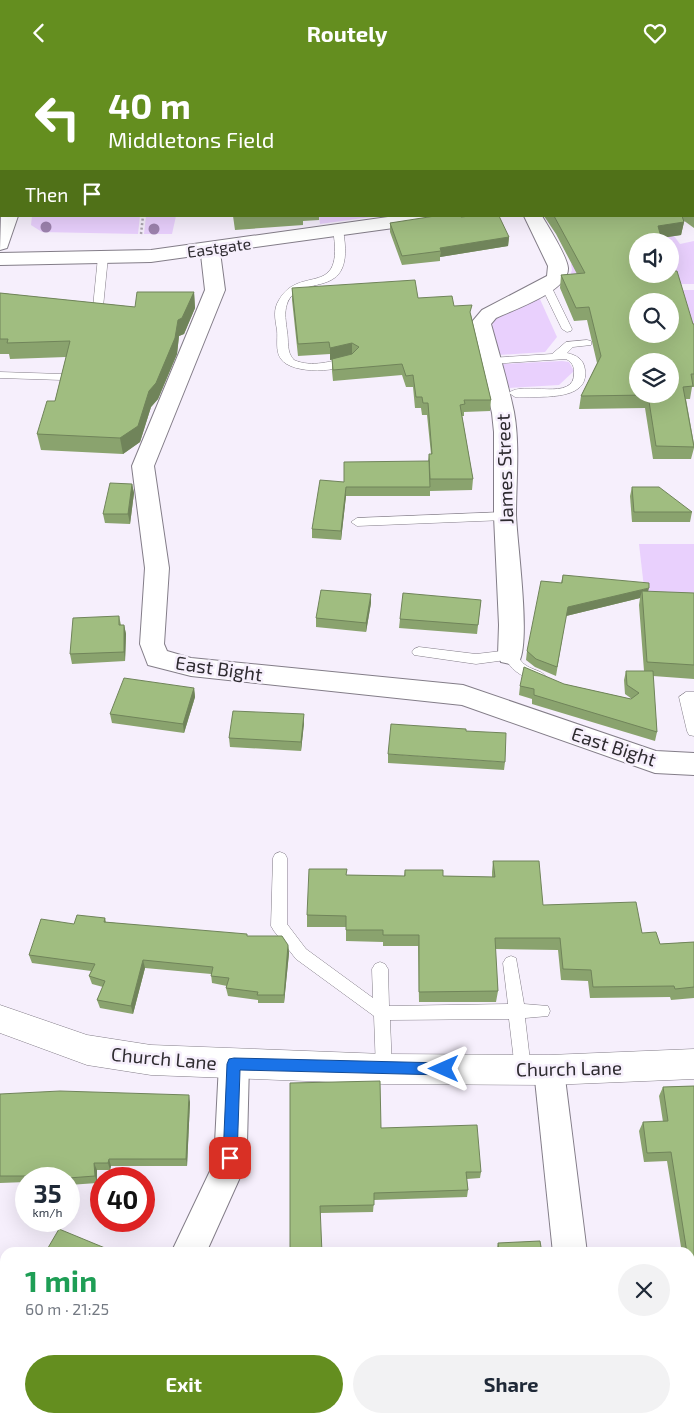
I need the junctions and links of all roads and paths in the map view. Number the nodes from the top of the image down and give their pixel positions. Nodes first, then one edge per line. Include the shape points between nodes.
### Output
1 (9, 217) edge
2 (143, 217) edge
3 (430, 217) edge
4 (533, 217) edge
5 (141, 231) dead end
6 (338, 231) junction
7 (0, 244) edge
8 (210, 249) junction
9 (104, 257) junction
10 (0, 259) edge
11 (546, 286) junction
12 (98, 307) edge
13 (566, 329) dead end
14 (587, 343) dead end
15 (555, 357) junction
16 (352, 359) edge
17 (490, 361) junction
18 (0, 375) edge
19 (62, 377) edge
20 (514, 393) dead end
21 (505, 516) junction
22 (357, 522) dead end
23 (419, 652) dead end
24 (510, 655) junction
25 (552, 681) edge
26 (694, 697) edge
27 (694, 731) edge
28 (694, 764) edge
29 (280, 858) dead end
30 (511, 963) dead end
31 (380, 969) dead end
32 (542, 1011) dead end
33 (516, 1012) junction
34 (382, 1013) junction
35 (0, 1019) edge
36 (234, 1064) junction
37 (694, 1064) edge
38 (384, 1069) junction
39 (536, 1069) junction
40 (191, 1247) edge
41 (569, 1247) edge

1 - 7 street
2 - 5 path
3 - 6 street, Eastgate
4 - 11 street via 558,267 557,278
6 - 8 street, Eastgate
6 - 16 lane via 342,247 339,267 334,273 286,296 280,305 280,316 286,357 291,362 317,367
8 - 9 street, Eastgate via 151,256
8 - 28 street, East Bight via 215,291 143,465 157,568 152,644 157,658 191,667 463,695 655,762
9 - 10 street, Eastgate
9 - 12 lane
11 - 13 lane
11 - 17 street, James Street via 483,319 482,332
14 - 15 lane via 570,343
15 - 17 lane
15 - 20 lane via 568,356 578,364 579,381 573,388
17 - 21 street, James Street via 503,413
18 - 19 lane
21 - 22 lane
21 - 24 street, James Street via 520,627
23 - 24 lane via 476,659
24 - 25 lane via 513,663 522,670
26 - 27 lane via 686,697
29 - 34 lane via 279,926 301,954
30 - 33 lane
31 - 34 lane
32 - 33 lane
33 - 34 lane
33 - 39 lane
34 - 38 lane
35 - 36 street, Church Lane via 87,1050 150,1060
36 - 38 street, Church Lane
36 - 40 street via 231,1143 226,1173
37 - 39 street, Church Lane
38 - 39 street, Church Lane
39 - 41 street

